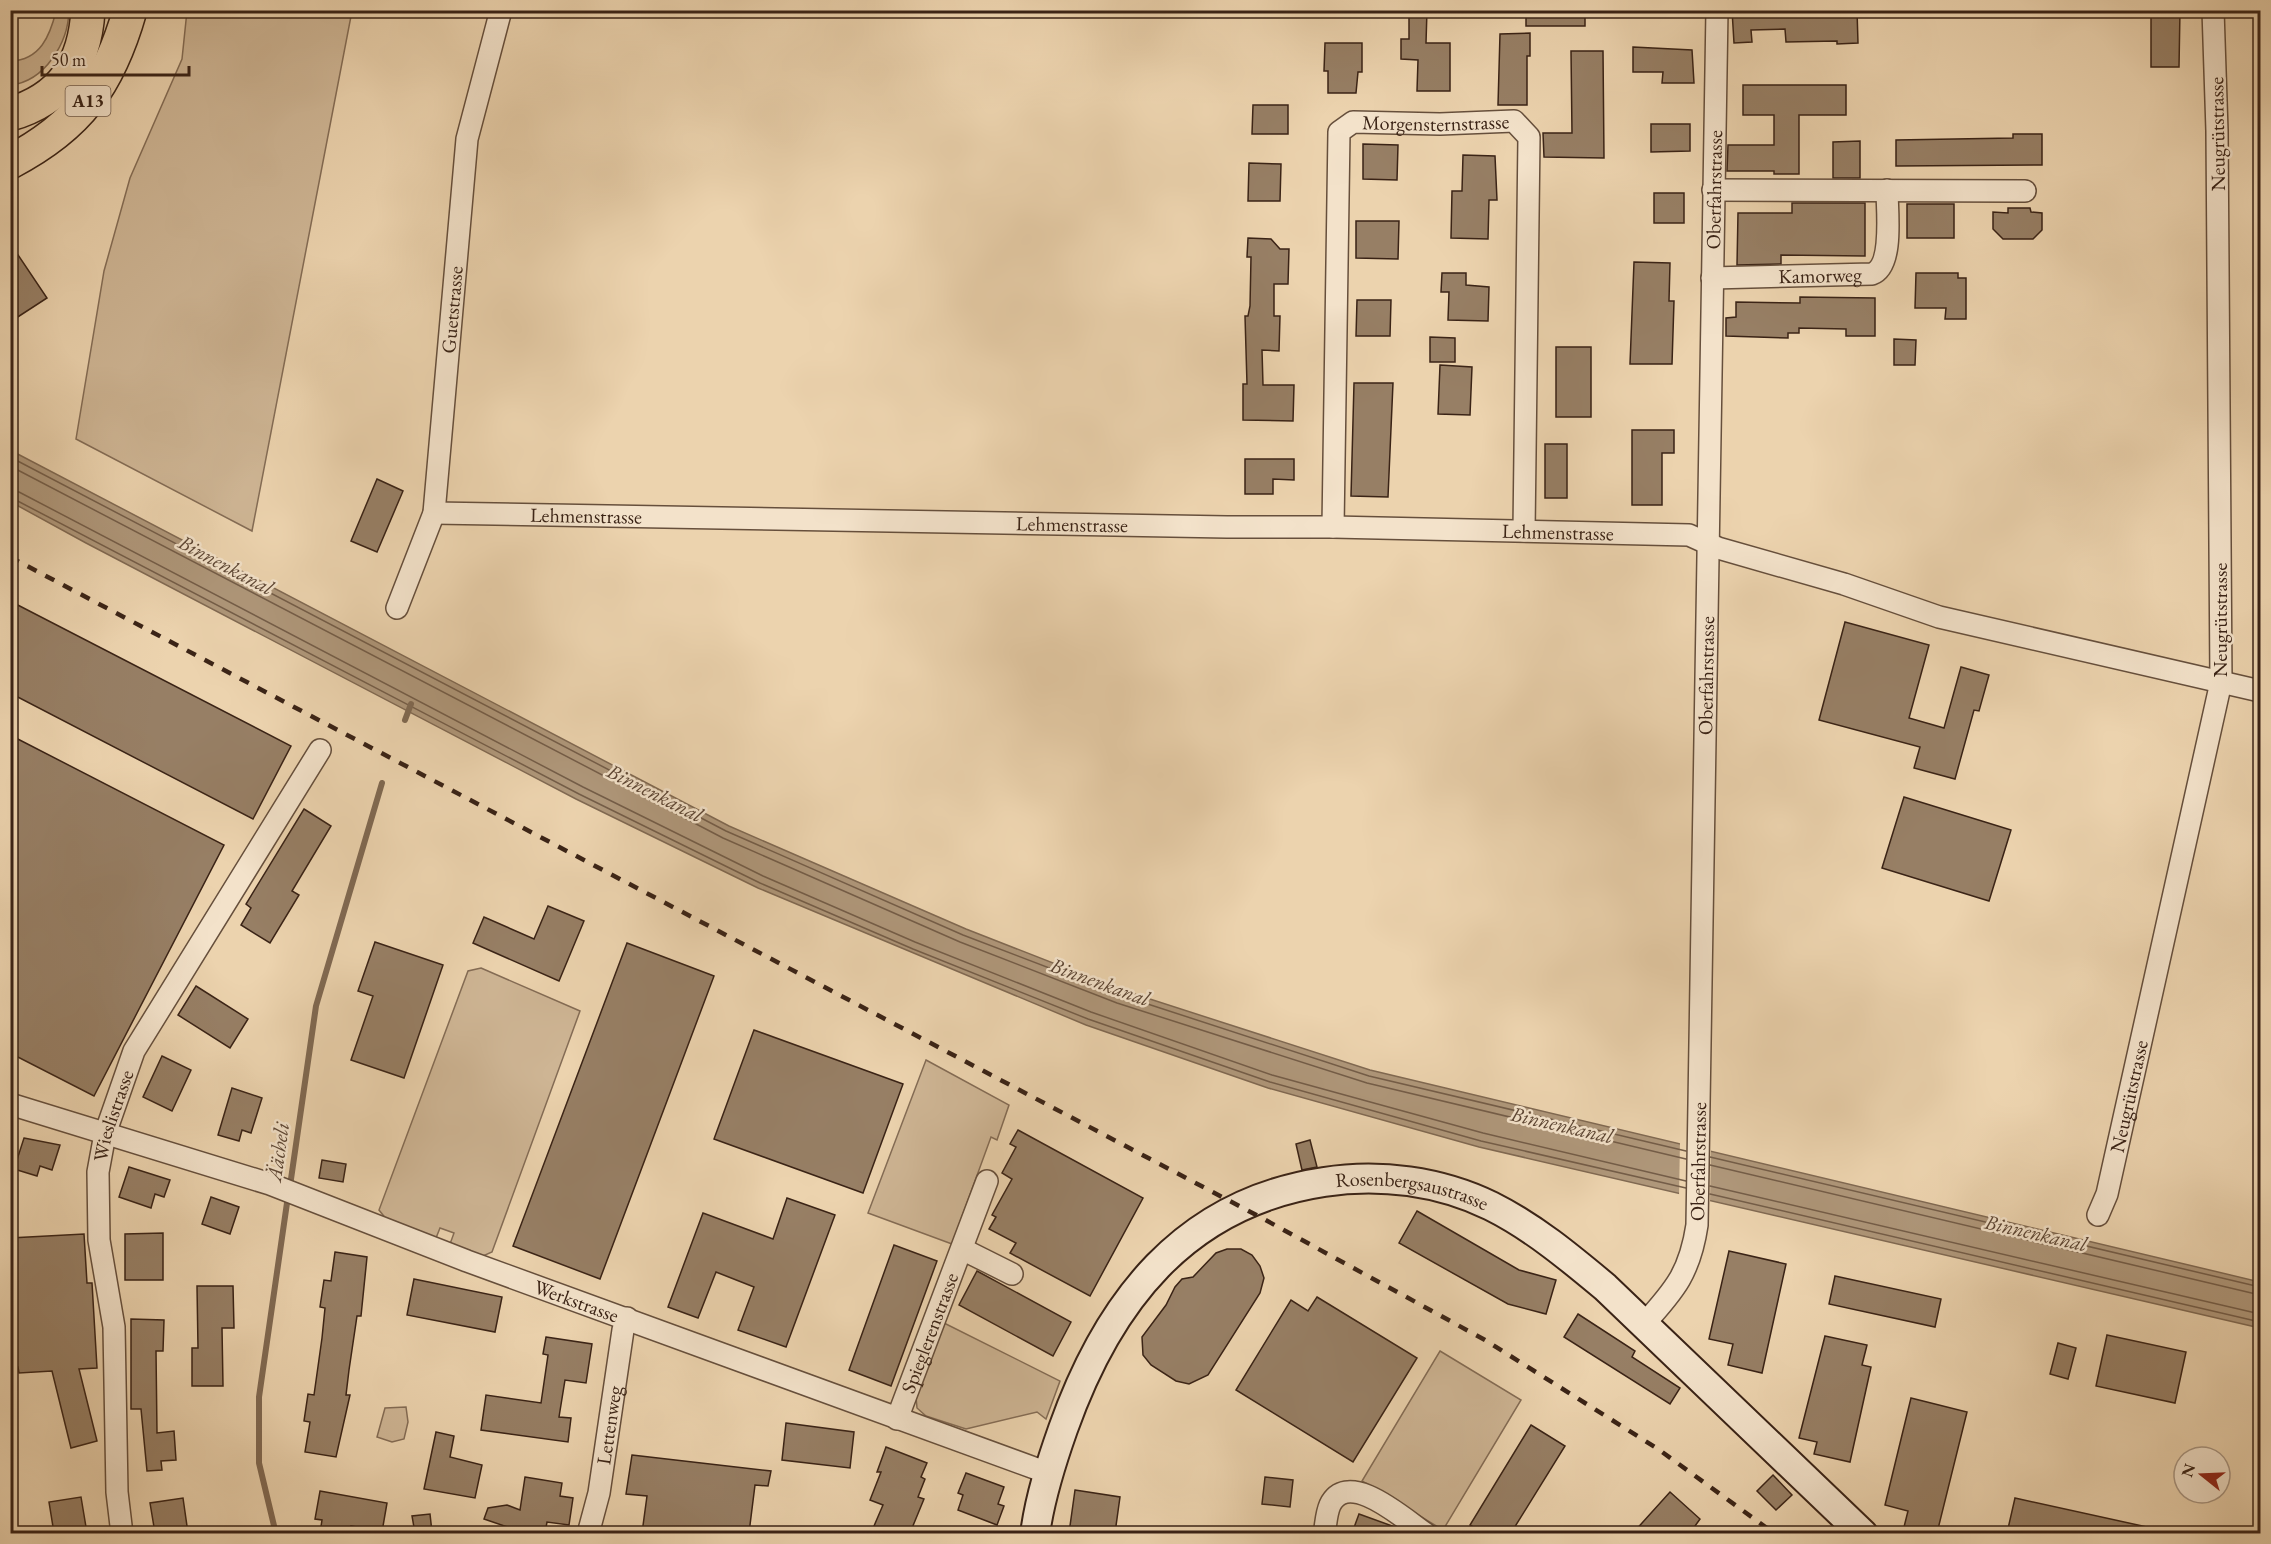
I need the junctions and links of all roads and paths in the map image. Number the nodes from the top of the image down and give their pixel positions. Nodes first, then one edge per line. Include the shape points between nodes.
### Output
1 (88, 10) edge
2 (130, 10) edge
3 (501, 10) edge
4 (1716, 10) edge
5 (2213, 10) edge
6 (10, 114) edge
7 (10, 162) edge
8 (1713, 190) junction
9 (1887, 190) junction
10 (2025, 191) dead end
11 (1712, 278) junction
12 (434, 513) junction
13 (1333, 526) junction
14 (1524, 531) junction
15 (1706, 543) junction
16 (397, 608) dead end
17 (2221, 682) junction
18 (2260, 691) edge
19 (320, 750) dead end
20 (10, 1104) edge
21 (105, 1134) junction
22 (987, 1181) dead end
23 (2098, 1215) dead end
24 (962, 1249) junction
25 (1012, 1274) dead end
26 (627, 1317) junction
27 (1644, 1324) junction
28 (897, 1419) junction
29 (1048, 1473) junction
30 (122, 1533) edge
31 (588, 1533) edge
32 (1035, 1533) edge
33 (1324, 1533) edge
34 (1426, 1533) edge
35 (1863, 1533) edge

1 - 6 highway, A13 via 81,50 71,74 38,104
2 - 7 highway, A13 via 106,73 75,117 57,135
3 - 12 street, Guetstrasse via 467,140
4 - 8 street, Oberfahrstrasse
5 - 17 street, Neugrütstrasse
8 - 9 street
8 - 11 street, Oberfahrstrasse
9 - 10 street
9 - 11 street, Kamorweg via 1886,260 1879,272
11 - 15 street, Oberfahrstrasse
12 - 13 street, Lehmenstrasse
12 - 16 street, Guetstrasse
13 - 14 street, Lehmenstrasse
13 - 14 street, Morgensternstrasse via 1340,132 1353,122 1514,121 1529,137
14 - 15 street, Lehmenstrasse via 1689,535
15 - 17 street, Lehmenstrasse via 1939,617
15 - 27 street, Oberfahrstrasse via 1696,1225 1689,1264 1671,1297
17 - 18 street, Lehmenstrasse
17 - 23 street, Neugrütstrasse via 2107,1194
19 - 21 street, Wieslistrasse via 134,1051
20 - 21 street, Werkstrasse
21 - 26 street, Werkstrasse via 270,1184 467,1261
21 - 30 street, Wieslistrasse via 98,1172 99,1239 114,1327 117,1492
22 - 24 street, Spieglerenstrasse
24 - 25 street, Spieglerenstrasse
24 - 28 street, Spieglerenstrasse
26 - 28 street, Werkstrasse
26 - 31 street, Lettenweg via 599,1493
27 - 29 street, Rosenbergsaustrasse via 1562,1251 1490,1205 1452,1191 1396,1179 1356,1177 1294,1186 1249,1202 1207,1224 1144,1278 1122,1307 1074,1397
27 - 35 street, Rosenbergsaustrasse
28 - 29 street, Werkstrasse
29 - 32 street, Rosenbergsaustrasse
33 - 34 street via 1328,1508 1343,1491 1362,1493 1376,1500

